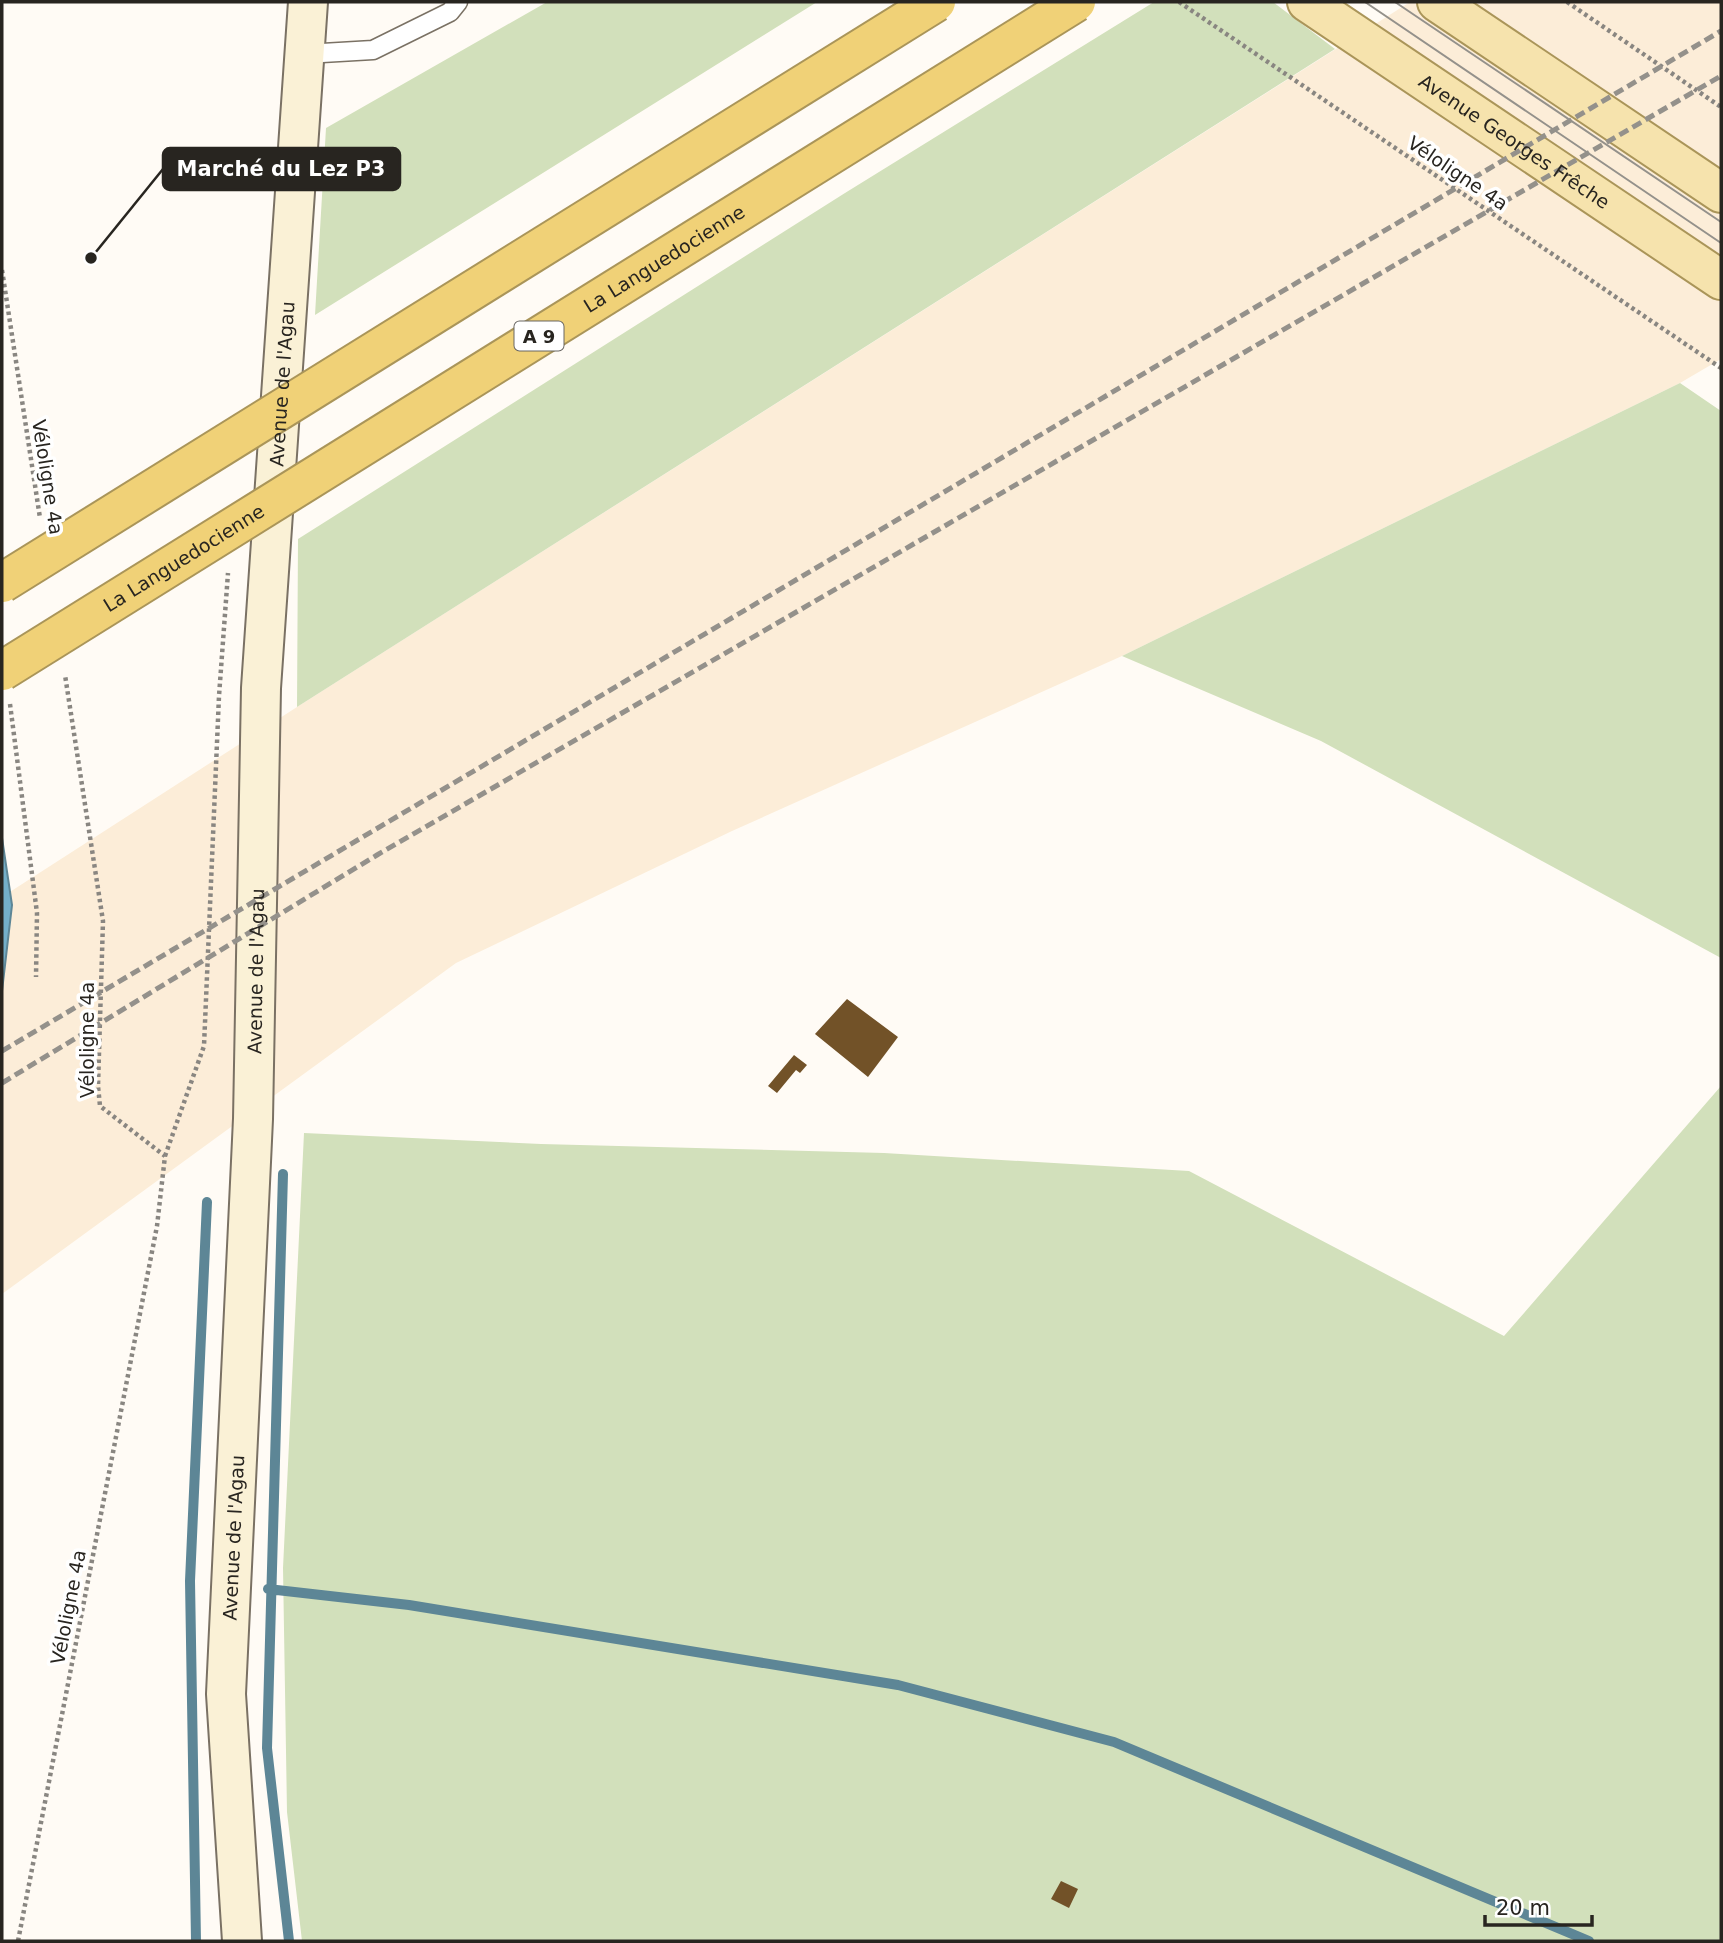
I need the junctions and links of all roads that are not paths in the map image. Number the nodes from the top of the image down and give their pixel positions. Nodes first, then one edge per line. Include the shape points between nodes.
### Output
1 (308, 2) edge
2 (458, 2) edge
3 (936, 2) edge
4 (1076, 2) edge
5 (1307, 2) edge
6 (1437, 2) edge
7 (305, 54) junction
8 (1721, 194) edge
9 (1721, 280) edge
10 (2, 583) edge
11 (6, 687) edge
12 (242, 1941) edge

1 - 7 street, Avenue de l'Agau
2 - 7 lane via 450,12 373,50
3 - 10 highway, bridge
4 - 11 highway, La Languedocienne / A 9, bridge
5 - 9 main road, Avenue Georges Frêche
6 - 8 main road
7 - 12 street, Avenue de l'Agau via 261,688 253,1119 226,1694

